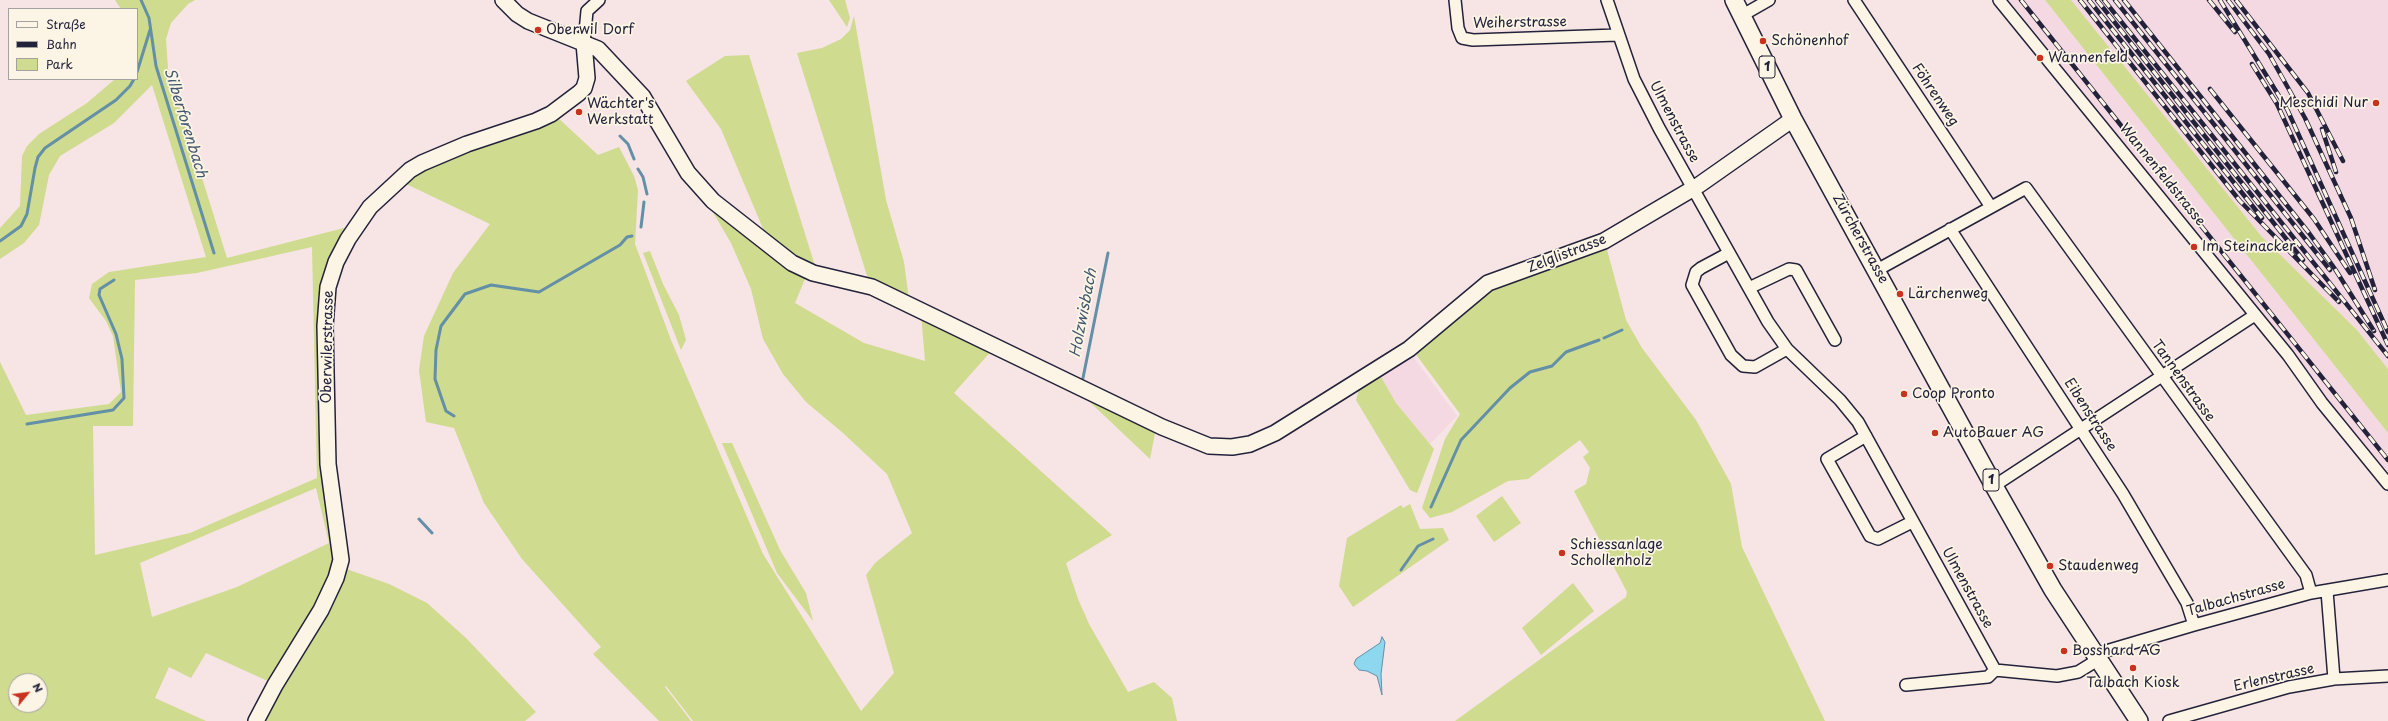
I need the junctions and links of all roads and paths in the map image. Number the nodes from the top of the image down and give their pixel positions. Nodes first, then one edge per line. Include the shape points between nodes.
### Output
1 (503, 0) edge
2 (599, 0) edge
3 (1455, 0) edge
4 (1607, 0) edge
5 (1734, 0) edge
6 (1770, 0) edge
7 (1854, 0) edge
8 (1999, 0) edge
9 (1741, 16) junction
10 (1617, 35) junction
11 (584, 43) junction
12 (1793, 118) junction
13 (1694, 188) junction
14 (1991, 207) junction
15 (1950, 229) junction
16 (1729, 253) junction
17 (1877, 270) junction
18 (1749, 288) junction
19 (2255, 315) junction
20 (1835, 340) dead end
21 (1787, 349) junction
22 (2160, 375) junction
23 (2081, 428) junction
24 (1866, 436) junction
25 (2388, 484) edge
26 (1994, 486) junction
27 (1912, 522) junction
28 (2388, 580) edge
29 (2326, 591) junction
30 (2311, 593) junction
31 (2194, 625) junction
32 (2097, 660) junction
33 (1995, 670) junction
34 (2388, 676) edge
35 (2334, 680) junction
36 (1906, 685) dead end
37 (256, 721) edge
38 (2139, 721) edge
39 (2169, 721) edge

1 - 11 street, Zelglistrasse via 528,21
2 - 11 street, Oberwilerstrasse via 587,11
3 - 10 street, Weiherstrasse via 1458,28 1462,38
4 - 10 street, Ulmenstrasse
5 - 9 main road, Zürcherstrasse / 1
6 - 9 street
7 - 14 street, Föhrenweg
8 - 19 street, Wannenfeldstrasse
9 - 12 main road, Zürcherstrasse / 1
10 - 13 street, Ulmenstrasse via 1637,85
11 - 13 street, Zelglistrasse via 598,49 644,97 688,173 713,201 792,262 813,272 872,287 1162,427 1209,446 1232,447 1250,444 1275,433 1409,349 1488,283 1599,244
11 - 37 street, Oberwilerstrasse via 587,78 584,88 579,93 536,122 461,146 410,170 370,207 339,257 328,287 326,326 328,464 341,560 336,578 321,610 274,685
12 - 13 street, Zelglistrasse
12 - 17 main road, Zürcherstrasse / 1
13 - 16 street, Ulmenstrasse
14 - 15 street
14 - 22 street, Tannenstrasse via 2026,188
15 - 17 street
15 - 23 street, Eibenstrasse
16 - 18 street, Ulmenstrasse
16 - 21 street via 1696,272 1692,285 1731,355 1743,366 1755,367
17 - 26 main road, Zürcherstrasse / 1
18 - 20 street via 1789,268 1796,270
18 - 21 street, Ulmenstrasse
19 - 22 street
19 - 25 street, Wannenfeldstrasse
21 - 24 street, Ulmenstrasse via 1840,400
22 - 23 street
22 - 30 street, Tannenstrasse via 2306,575
23 - 26 street
23 - 31 street, Eibenstrasse via 2187,603
24 - 27 street, Ulmenstrasse
24 - 27 street via 1827,459 1870,536 1878,539
26 - 32 main road, Zürcherstrasse / 1 via 2053,590
27 - 33 street, Ulmenstrasse
28 - 29 street, Talbachstrasse
29 - 30 street, Talbachstrasse
29 - 35 street
30 - 31 street, Talbachstrasse
31 - 32 street, Talbachstrasse via 2110,650 2099,655
32 - 33 street via 2078,672 2056,676
32 - 38 main road, Zürcherstrasse / 1
33 - 36 street via 1988,677
34 - 35 street, Erlenstrasse
35 - 39 street, Erlenstrasse via 2289,687

